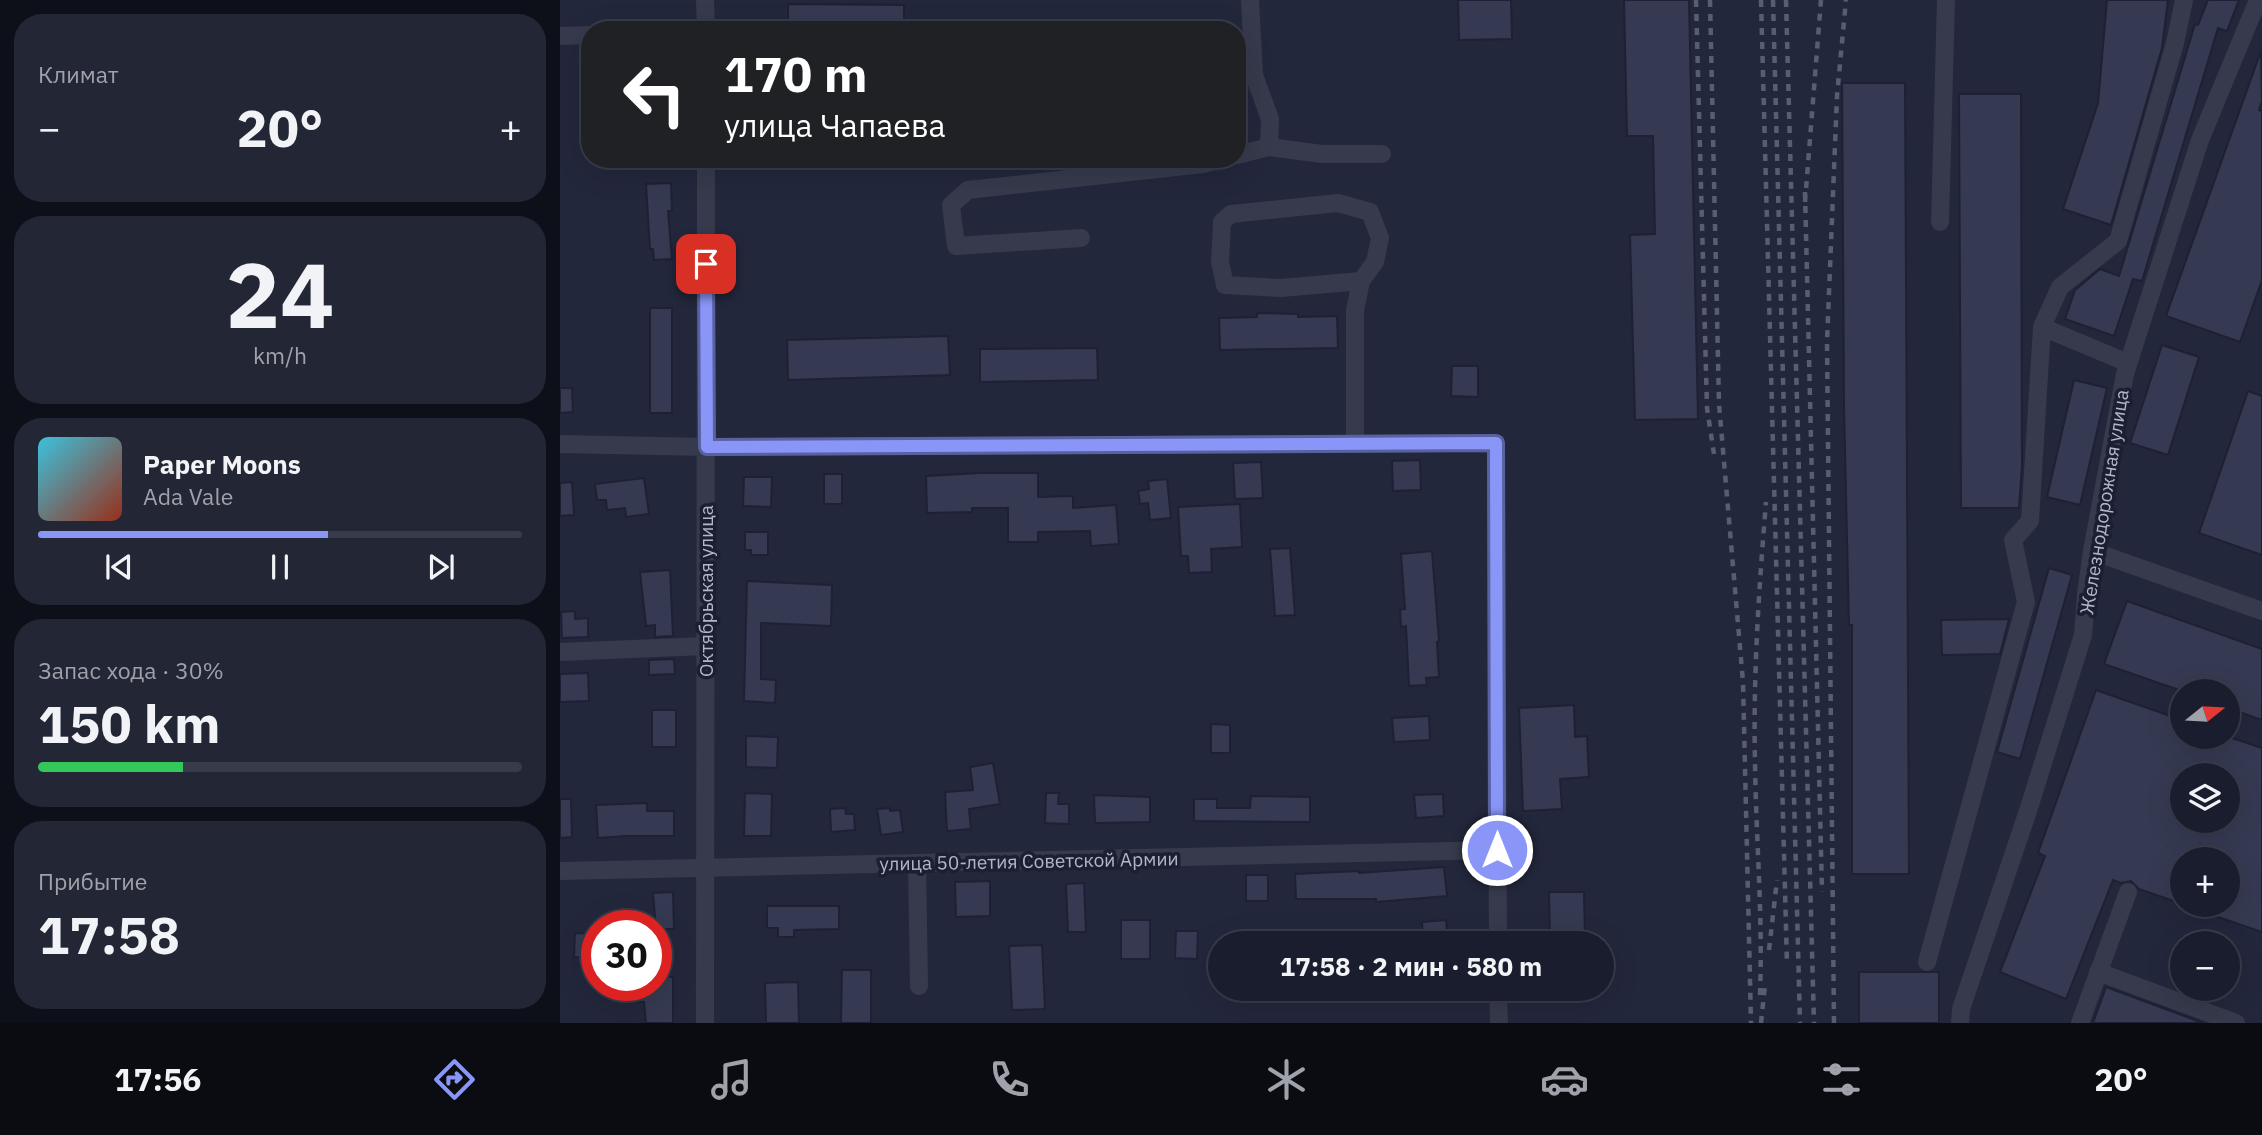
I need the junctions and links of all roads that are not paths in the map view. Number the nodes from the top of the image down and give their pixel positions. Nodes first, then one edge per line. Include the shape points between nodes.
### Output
1 (705, 0) edge
2 (1250, 0) edge
3 (1946, 0) edge
4 (2184, 0) edge
5 (2258, 0) edge
6 (706, 21) edge
7 (581, 35) edge
8 (560, 36) edge
9 (1269, 147) junction
10 (1246, 153) edge
11 (1382, 155) dead end
12 (706, 168) edge
13 (1167, 168) edge
14 (1940, 222) dead end
15 (1081, 238) dead end
16 (1361, 281) junction
17 (2042, 327) junction
18 (2128, 363) junction
19 (560, 444) edge
20 (1355, 444) junction
21 (707, 447) junction
22 (2092, 551) junction
23 (2262, 611) edge
24 (705, 646) junction
25 (560, 652) edge
26 (1497, 850) junction
27 (917, 864) junction
28 (706, 869) junction
29 (560, 872) edge
30 (2128, 892) dead end
31 (1498, 931) edge
32 (1927, 962) dead end
33 (2098, 972) junction
34 (919, 986) dead end
35 (1498, 1001) edge
36 (1961, 1016) edge
37 (705, 1023) edge
38 (1499, 1023) edge
39 (2080, 1023) edge
40 (2236, 1023) edge

1 - 6 street
2 - 9 street via 1254,75 1270,119
3 - 14 street
4 - 17 street via 2118,241 2060,287
5 - 18 street, Железнодорожная улица via 2200,140
7 - 8 street
9 - 10 street
9 - 11 street
12 - 21 street, Октябрьская улица
13 - 15 street via 968,190 951,205 956,246
16 - 16 street via 1375,262 1380,239 1370,212 1338,203 1231,214 1222,222 1220,262 1225,285 1281,288
16 - 20 street via 1355,311
17 - 18 street
17 - 32 street via 2030,521 2013,540 2026,602
18 - 22 street, Железнодорожная улица
19 - 21 street
20 - 21 street
20 - 26 street via 1496,443
21 - 24 street, Октябрьская улица
22 - 23 street
22 - 36 street, Железнодорожная улица via 2083,635
24 - 25 street
24 - 28 street, Октябрьская улица
26 - 27 street, улица 50-летия Советской Армии
26 - 31 street
27 - 28 street, улица 50-летия Советской Армии
27 - 34 street
28 - 29 street, улица 50-летия Советской Армии
28 - 37 street, Октябрьская улица
30 - 33 street
33 - 39 street
33 - 40 street
35 - 38 street

